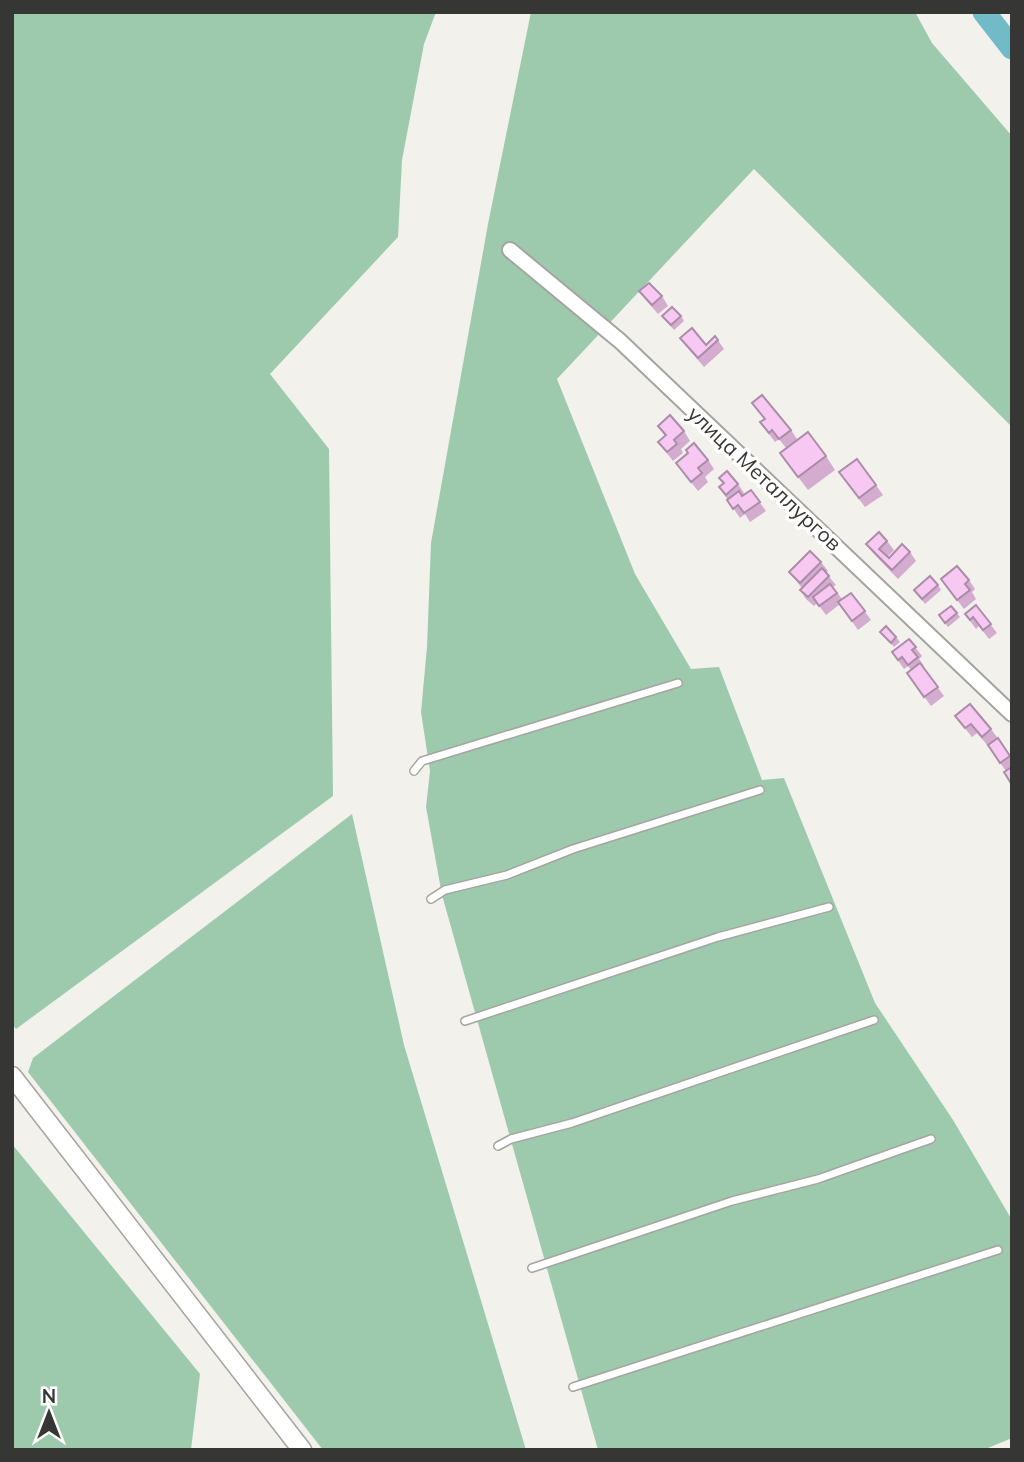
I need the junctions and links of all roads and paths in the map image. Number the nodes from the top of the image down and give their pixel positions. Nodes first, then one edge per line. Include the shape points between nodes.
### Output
1 (510, 250) dead end
2 (678, 683) dead end
3 (1012, 713) edge
4 (414, 771) dead end
5 (760, 790) dead end
6 (431, 899) dead end
7 (829, 907) dead end
8 (873, 1020) dead end
9 (465, 1021) dead end
10 (12, 1076) edge
11 (932, 1139) dead end
12 (498, 1146) dead end
13 (998, 1250) dead end
14 (532, 1268) dead end
15 (573, 1387) dead end
16 (302, 1450) edge

1 - 3 street, улица Металлургов via 620,341
2 - 4 lane via 422,761
5 - 6 lane via 573,849 507,875 445,890
7 - 9 lane via 718,937
8 - 12 lane
10 - 16 street
11 - 14 lane
13 - 15 lane

